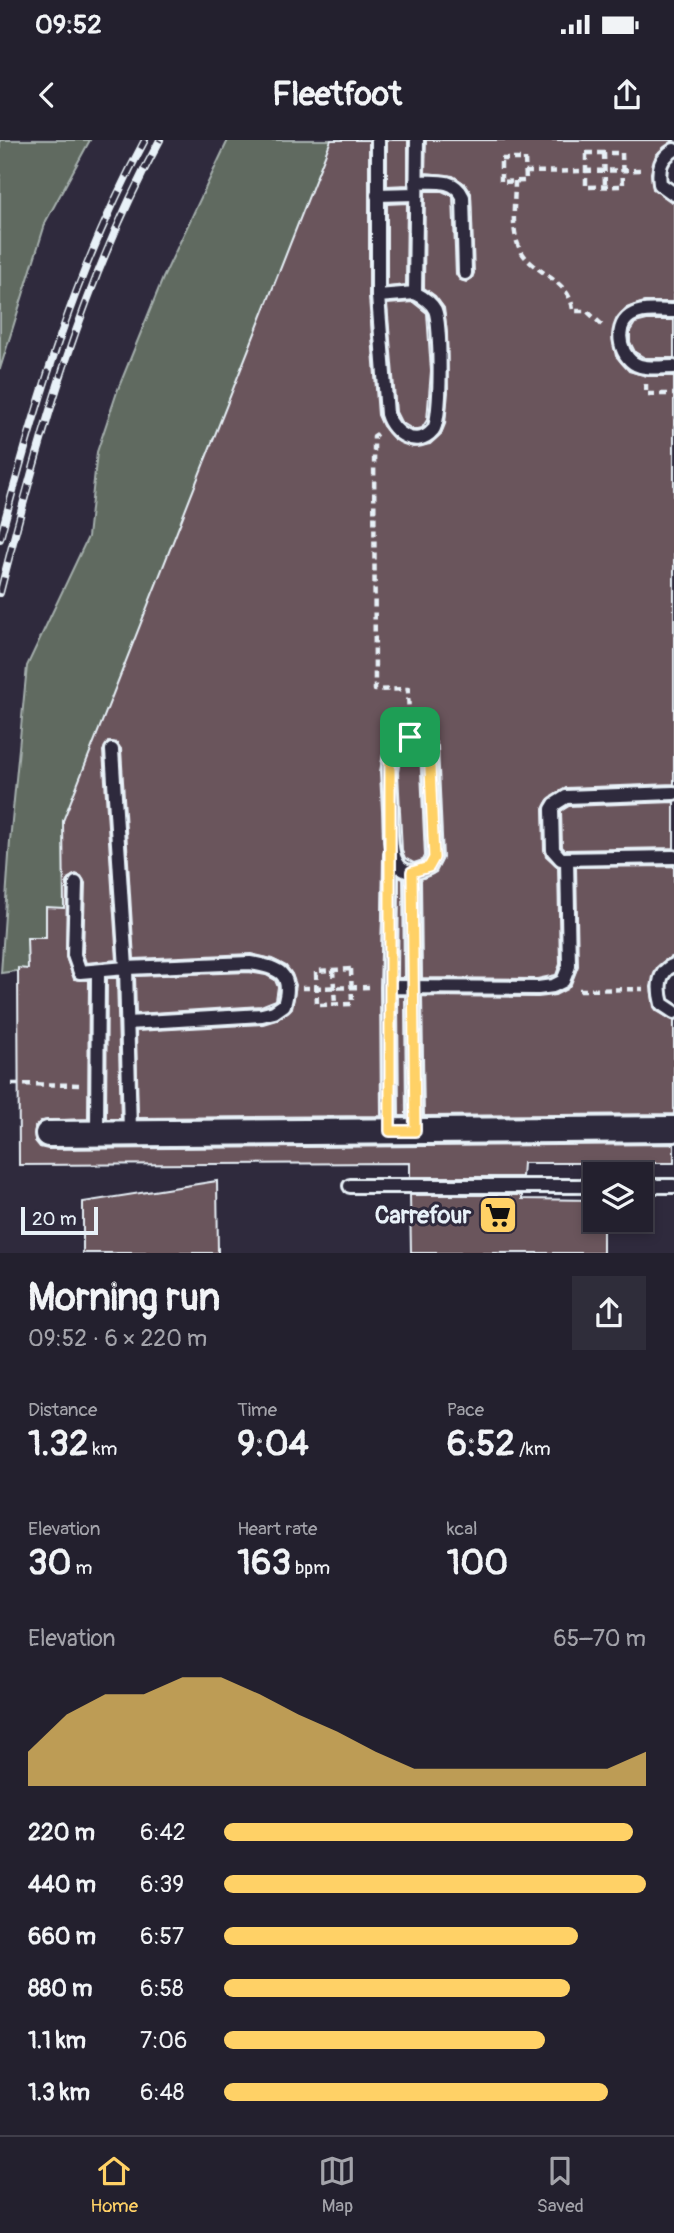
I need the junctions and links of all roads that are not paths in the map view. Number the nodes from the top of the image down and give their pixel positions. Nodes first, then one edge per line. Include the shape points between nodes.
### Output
1 (378, 140) edge
2 (417, 140) edge
3 (674, 150) edge
4 (416, 188) junction
5 (674, 194) edge
6 (377, 195) junction
7 (465, 273) dead end
8 (415, 293) junction
9 (378, 296) junction
10 (674, 311) edge
11 (674, 367) edge
12 (112, 750) dead end
13 (674, 793) edge
14 (391, 853) junction
15 (674, 857) edge
16 (567, 859) junction
17 (412, 872) junction
18 (76, 883) dead end
19 (674, 965) edge
20 (126, 968) junction
21 (98, 971) junction
22 (415, 986) junction
23 (389, 987) junction
24 (674, 1012) edge
25 (128, 1023) junction
26 (674, 1129) edge
27 (390, 1131) junction
28 (415, 1131) junction
29 (130, 1132) junction
30 (97, 1133) junction
31 (48, 1134) dead end
32 (350, 1186) dead end
33 (583, 1186) edge
34 (653, 1186) edge
35 (674, 1186) edge

1 - 6 lane
2 - 4 lane
3 - 5 lane via 658,170 660,184
4 - 6 lane
4 - 7 lane via 447,183 461,192
4 - 8 lane
6 - 9 lane
8 - 9 lane
8 - 9 lane via 430,303 438,319 438,418 433,430 409,438 398,434 387,414
10 - 11 lane via 635,313 627,317 620,334 624,354 631,362 641,367
12 - 20 lane
13 - 16 lane via 560,799 552,809 553,850
14 - 17 lane via 403,870
14 - 17 lane via 390,756 396,744 410,737 424,740 429,746 434,858 429,867
14 - 23 lane
15 - 16 lane
16 - 22 lane via 569,966 563,981 553,986
17 - 22 lane
18 - 21 lane via 76,965 80,972
19 - 24 lane via 661,978 658,989 662,1004
20 - 21 lane
20 - 25 lane
20 - 25 lane via 250,963 278,970 287,988 284,1005 262,1015
21 - 30 lane
22 - 23 lane
22 - 28 lane
23 - 27 lane
25 - 29 lane
26 - 28 street
27 - 28 street
27 - 29 street
29 - 30 street
30 - 31 street
32 - 33 lane
34 - 35 lane

